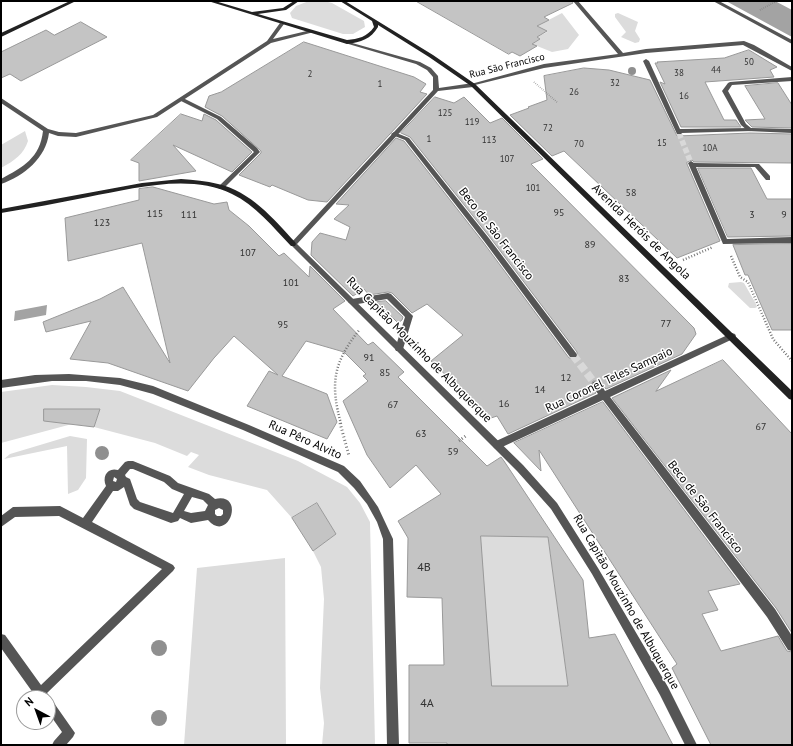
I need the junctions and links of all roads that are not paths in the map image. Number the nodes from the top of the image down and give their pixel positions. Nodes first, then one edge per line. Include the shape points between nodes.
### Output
1 (74, 1) edge
2 (210, 1) edge
3 (297, 1) edge
4 (343, 1) edge
5 (575, 1) edge
6 (715, 1) edge
7 (284, 9) junction
8 (251, 14) junction
9 (374, 21) junction
10 (282, 24) junction
11 (311, 32) junction
12 (1, 35) edge
13 (269, 42) junction
14 (347, 42) junction
15 (792, 42) edge
16 (621, 54) junction
17 (646, 61) dead end
18 (792, 69) edge
19 (792, 79) edge
20 (473, 86) junction
21 (436, 90) junction
22 (1, 100) edge
23 (183, 100) junction
24 (46, 130) junction
25 (750, 130) junction
26 (792, 131) edge
27 (394, 134) junction
28 (768, 178) dead end
29 (1, 182) edge
30 (221, 187) junction
31 (1, 211) edge
32 (792, 240) edge
33 (293, 244) junction
34 (352, 302) junction
35 (732, 336) junction
36 (399, 349) junction
37 (573, 355) tunnel mouth
38 (1, 384) edge
39 (596, 385) tunnel mouth
40 (791, 394) edge
41 (604, 396) junction
42 (497, 445) junction
43 (121, 477) junction
44 (190, 492) junction
45 (215, 505) junction
46 (178, 513) junction
47 (209, 515) junction
48 (1, 522) edge
49 (85, 524) junction
50 (1, 639) edge
51 (792, 646) edge
52 (38, 690) edge
53 (47, 690) edge
54 (56, 715) edge
55 (58, 745) edge
56 (393, 745) edge
57 (690, 745) edge

1 - 12 main road
2 - 8 main road
3 - 7 main road
4 - 9 main road, Avenida Heróis de Angola
5 - 16 street
6 - 15 street
7 - 8 main road
7 - 10 main road via 281,15
8 - 10 main road
9 - 14 main road via 376,27 371,34 362,40
9 - 20 main road, Avenida Heróis de Angola via 431,56
10 - 11 main road
10 - 13 street
11 - 13 street
11 - 14 main road
13 - 23 street
14 - 21 street via 424,66 434,74 437,81
16 - 18 street, Rua São Francisco via 744,43
16 - 20 street, Rua São Francisco via 544,66
17 - 25 street via 679,132
19 - 25 street via 736,83 726,87 725,91 744,125
20 - 21 street, Rua São Francisco
20 - 35 main road, Avenida Heróis de Angola
21 - 27 street
22 - 24 street
23 - 24 street via 155,116 76,135
23 - 30 street via 219,118 235,134 255,148 256,152
24 - 29 street via 46,141 37,157
25 - 26 street
27 - 33 street
27 - 37 street, Beco de São Francisco via 407,139
28 - 32 street via 757,165 691,164 725,242
30 - 31 main road, Rua Capitão Mouzinho de Albuquerque via 190,182 152,184
30 - 33 main road, Rua Capitão Mouzinho de Albuquerque via 233,191 254,206
33 - 34 street, Rua Capitão Mouzinho de Albuquerque
34 - 36 street, Rua Capitão Mouzinho de Albuquerque
34 - 36 street via 388,296 409,316
35 - 40 main road, Avenida Heróis de Angola
35 - 41 street, Rua Coronel Teles Sampaio
36 - 42 street, Rua Capitão Mouzinho de Albuquerque
38 - 56 street, Rua Pêro Alvito via 29,378 60,377 137,385 254,430 342,469 373,504 388,539
39 - 41 street, Beco de São Francisco
41 - 42 street, Rua Coronel Teles Sampaio
41 - 51 street, Beco de São Francisco via 767,607
42 - 57 street, Rua Capitão Mouzinho de Albuquerque via 549,501 572,533 664,691
43 - 44 street via 122,470 128,465 133,465
43 - 46 street via 137,506 171,518 175,518
43 - 49 street via 118,485 111,486
44 - 45 street via 206,498
44 - 46 street
45 - 47 street via 210,509
45 - 47 street via 224,504 227,514 217,522
46 - 47 street via 191,518
48 - 49 street via 13,512 60,512
49 - 53 street via 170,568
50 - 52 street
54 - 55 street via 69,733

